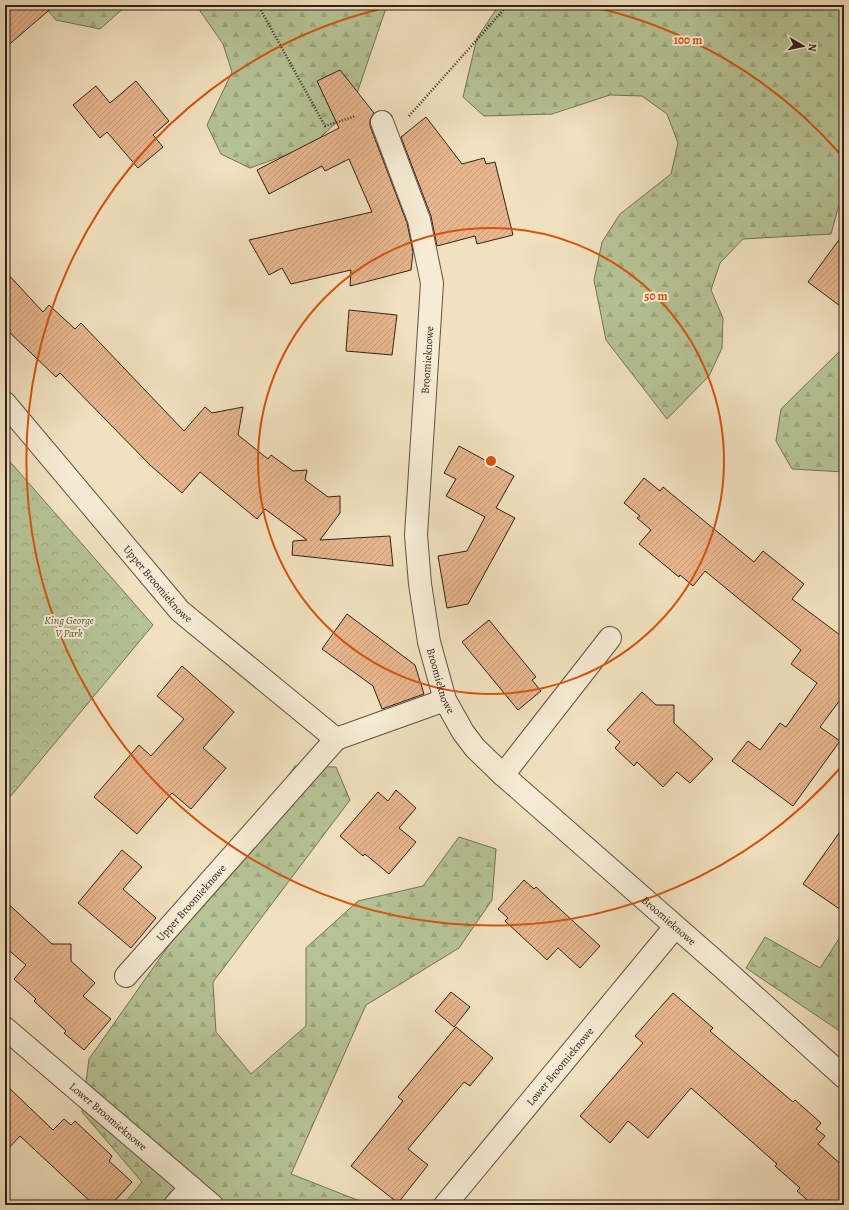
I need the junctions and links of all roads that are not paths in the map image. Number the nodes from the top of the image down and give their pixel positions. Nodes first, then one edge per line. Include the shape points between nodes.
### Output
1 (386, 130) road end
2 (5, 403) edge
3 (610, 638) dead end
4 (445, 700) junction
5 (336, 739) junction
6 (503, 775) junction
7 (675, 927) junction
8 (126, 976) dead end
9 (5, 1028) edge
10 (844, 1077) edge
11 (191, 1186) junction
12 (175, 1205) edge
13 (212, 1205) edge
14 (445, 1205) edge

1 - 4 street, Broomieknowe via 419,220 432,283 416,535 427,627
2 - 5 street, Upper Broomieknowe via 180,611
3 - 6 street
4 - 5 street, Upper Broomieknowe
4 - 6 street, Broomieknowe via 463,732
5 - 8 street, Upper Broomieknowe
6 - 7 street, Broomieknowe
7 - 10 street, Broomieknowe
7 - 14 street, Lower Broomieknowe
9 - 11 street, Lower Broomieknowe
11 - 12 street
11 - 13 street, Lower Broomieknowe

